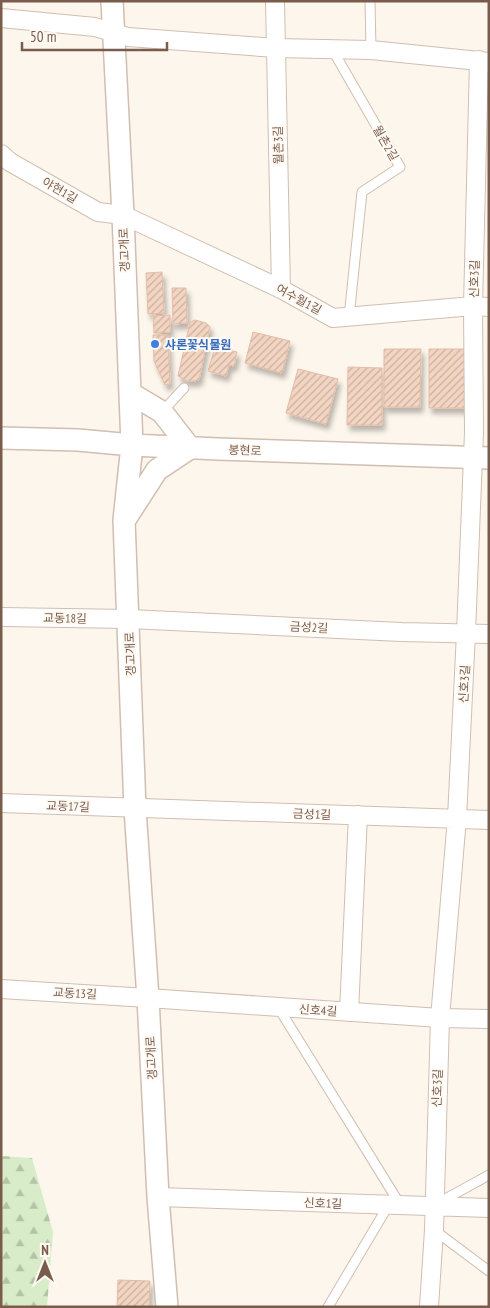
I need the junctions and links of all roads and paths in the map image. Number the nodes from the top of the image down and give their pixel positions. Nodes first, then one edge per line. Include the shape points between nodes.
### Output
1 (112, 1) edge
2 (275, 1) edge
3 (370, 1) edge
4 (1, 18) edge
5 (113, 32) junction
6 (276, 48) junction
7 (332, 49) junction
8 (371, 50) junction
9 (484, 61) edge
10 (4, 159) edge
11 (123, 215) junction
12 (281, 289) junction
13 (481, 306) edge
14 (349, 316) junction
15 (184, 388) dead end
16 (130, 393) junction
17 (162, 412) junction
18 (1, 438) edge
19 (132, 445) junction
20 (190, 448) junction
21 (481, 458) edge
22 (124, 520) junction
23 (1, 617) edge
24 (129, 619) junction
25 (466, 633) junction
26 (489, 634) edge
27 (1, 804) edge
28 (135, 809) junction
29 (358, 815) junction
30 (457, 818) junction
31 (489, 820) edge
32 (1, 989) edge
33 (148, 998) junction
34 (278, 1007) junction
35 (349, 1012) junction
36 (440, 1018) junction
37 (489, 1019) edge
38 (489, 1175) edge
39 (158, 1197) junction
40 (395, 1206) junction
41 (433, 1206) junction
42 (489, 1208) edge
43 (434, 1230) junction
44 (489, 1271) edge
45 (167, 1307) edge
46 (328, 1307) edge
47 (429, 1307) edge

1 - 5 street, 갱고개로
2 - 6 street, 월촌3길
3 - 8 lane
4 - 5 street via 95,26
5 - 6 street via 128,37
5 - 11 street, 갱고개로
6 - 7 street
6 - 12 street, 월촌3길
7 - 8 street
7 - 14 lane, 월촌2길 via 400,167 362,192
8 - 9 street
9 - 13 street, 신호3길
10 - 11 street, 야현1길 via 98,212
11 - 12 street, 여수월1길
11 - 16 street, 갱고개로
12 - 14 street, 여수월1길 via 333,318
13 - 14 street, 여수월1길
13 - 21 street, 신호3길
15 - 17 lane
16 - 17 street
16 - 19 street, 갱고개로
17 - 20 street
18 - 19 street, 봉현로
19 - 20 street, 봉현로
19 - 22 street, 갱고개로
20 - 21 street, 봉현로
20 - 22 street via 157,470
21 - 25 street, 신호3길
22 - 24 street, 갱고개로
23 - 24 street, 교동18길
24 - 25 street, 금성2길
24 - 28 street, 갱고개로
25 - 26 street, 금성2길
25 - 30 street, 신호3길
27 - 28 street, 교동17길
28 - 29 street, 금성1길
28 - 33 street, 갱고개로
29 - 30 street, 금성1길
29 - 35 street
30 - 31 street, 금성1길
30 - 36 street, 신호3길
32 - 33 street, 교동13길
33 - 34 street, 신호4길
33 - 39 street, 갱고개로
34 - 35 street, 신호4길
34 - 40 lane
35 - 36 street, 신호4길
36 - 37 street, 신호4길
36 - 41 street, 신호3길
38 - 41 lane
39 - 40 street, 신호1길
39 - 45 street, 갱고개로
40 - 41 street, 신호1길
40 - 46 lane
41 - 42 street, 신호1길
41 - 43 street, 신호3길
43 - 44 lane
43 - 47 street, 신호3길

